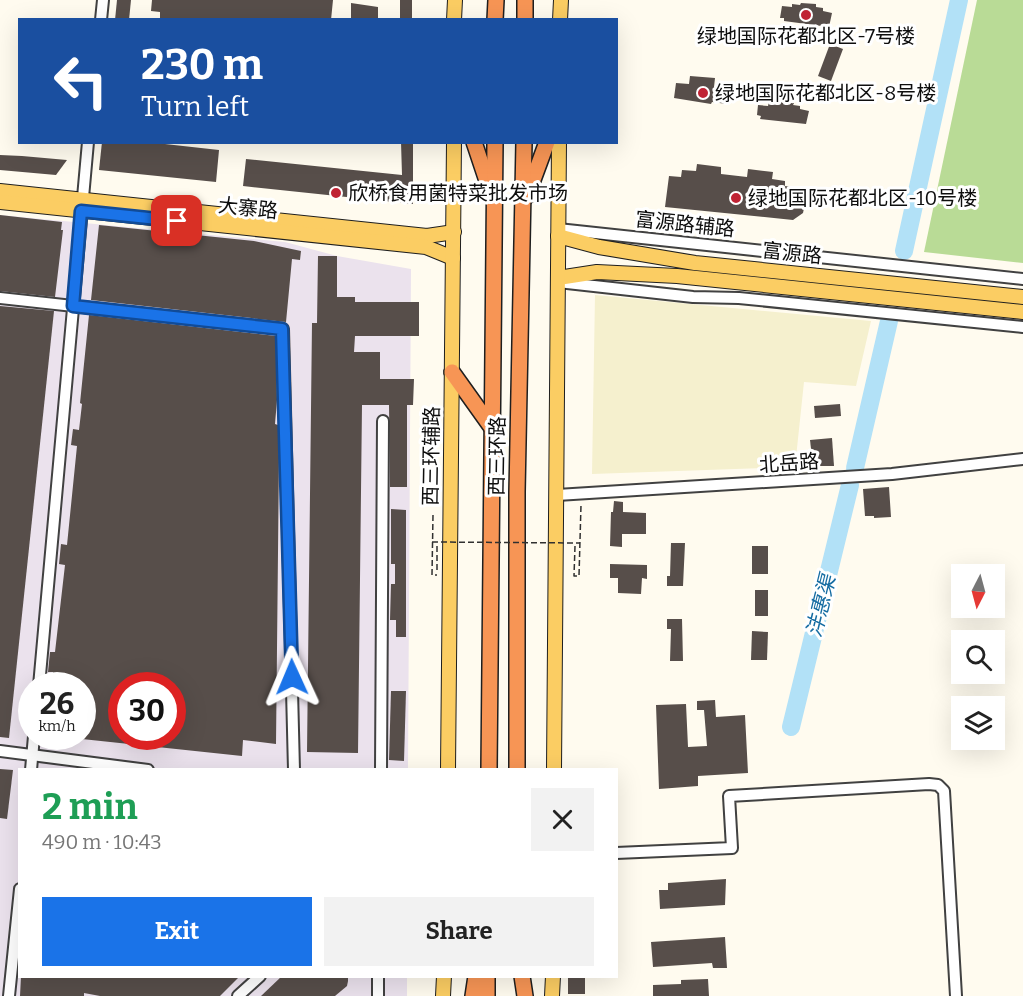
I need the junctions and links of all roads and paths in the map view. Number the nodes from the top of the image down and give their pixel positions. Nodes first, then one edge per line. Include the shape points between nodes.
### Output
1 (103, 0) edge
2 (455, 0) edge
3 (496, 0) edge
4 (525, 0) edge
5 (561, 0) edge
6 (101, 18) edge
7 (454, 18) edge
8 (495, 18) edge
9 (525, 18) edge
10 (560, 18) edge
11 (88, 144) edge
12 (454, 144) edge
13 (475, 144) edge
14 (495, 144) edge
15 (524, 144) edge
16 (546, 144) edge
17 (559, 144) edge
18 (0, 191) edge
19 (0, 202) edge
20 (494, 204) junction
21 (523, 204) junction
22 (81, 205) junction
23 (454, 232) junction
24 (558, 232) junction
25 (453, 258) junction
26 (1023, 279) edge
27 (558, 280) junction
28 (1023, 297) edge
29 (0, 298) edge
30 (73, 306) junction
31 (1023, 312) edge
32 (1023, 327) edge
33 (452, 372) junction
34 (383, 421) dead end
35 (492, 428) junction
36 (1023, 459) edge
37 (557, 495) junction
38 (581, 505) dead end
39 (433, 515) dead end
40 (432, 542) junction
41 (580, 543) junction
42 (437, 546) dead end
43 (575, 546) dead end
44 (40, 672) edge
45 (33, 750) edge
46 (0, 751) edge
47 (33, 755) junction
48 (31, 768) edge
49 (133, 768) edge
50 (294, 768) edge
51 (381, 768) edge
52 (448, 768) edge
53 (489, 768) edge
54 (517, 768) edge
55 (554, 768) edge
56 (618, 854) edge
57 (18, 908) edge
58 (258, 978) edge
59 (378, 978) edge
60 (444, 978) edge
61 (476, 978) edge
62 (487, 978) edge
63 (516, 978) edge
64 (522, 978) edge
65 (553, 978) edge
66 (9, 996) edge
67 (238, 996) edge
68 (378, 996) edge
69 (443, 996) edge
70 (473, 996) edge
71 (487, 996) edge
72 (516, 996) edge
73 (525, 996) edge
74 (552, 996) edge
75 (956, 996) edge

1 - 6 street
2 - 7 main road
3 - 8 highway
4 - 9 highway
5 - 10 main road
11 - 22 street
12 - 23 main road, 西三环辅路
13 - 20 highway
14 - 20 highway, 西三环路
15 - 21 highway, 西三环路
16 - 21 highway
17 - 24 main road
18 - 22 main road, 大寨路
19 - 22 main road, 大寨路
20 - 35 highway, 西三环路
21 - 54 highway, 西三环路
22 - 23 main road, 大寨路 via 427,236
22 - 25 main road, 大寨路 via 426,247
22 - 30 street
23 - 25 main road, 西三环辅路
24 - 26 street, 富源路辅路
24 - 27 main road
24 - 28 main road, 富源路 via 599,247 695,263
25 - 33 main road, 西三环辅路
27 - 31 main road, 富源路 via 597,272 677,276
27 - 32 street via 693,297 739,298
27 - 37 main road
29 - 30 street
30 - 44 street
30 - 50 street via 282,329
33 - 35 highway
33 - 52 main road, 西三环辅路
34 - 51 street
35 - 53 highway, 西三环路
36 - 37 street, 北岳路 via 892,474
37 - 55 main road
38 - 41 path
39 - 40 path
40 - 41 path, bridge
40 - 42 path via 432,575 437,575
41 - 43 path via 579,576 574,576
45 - 47 street
46 - 47 street
47 - 48 street
47 - 49 street
56 - 75 street via 732,848 729,796 917,784 938,786 944,791
57 - 66 street
58 - 67 street
59 - 68 street
60 - 69 main road
61 - 70 highway
62 - 71 highway
63 - 72 highway
64 - 73 highway
65 - 74 main road

